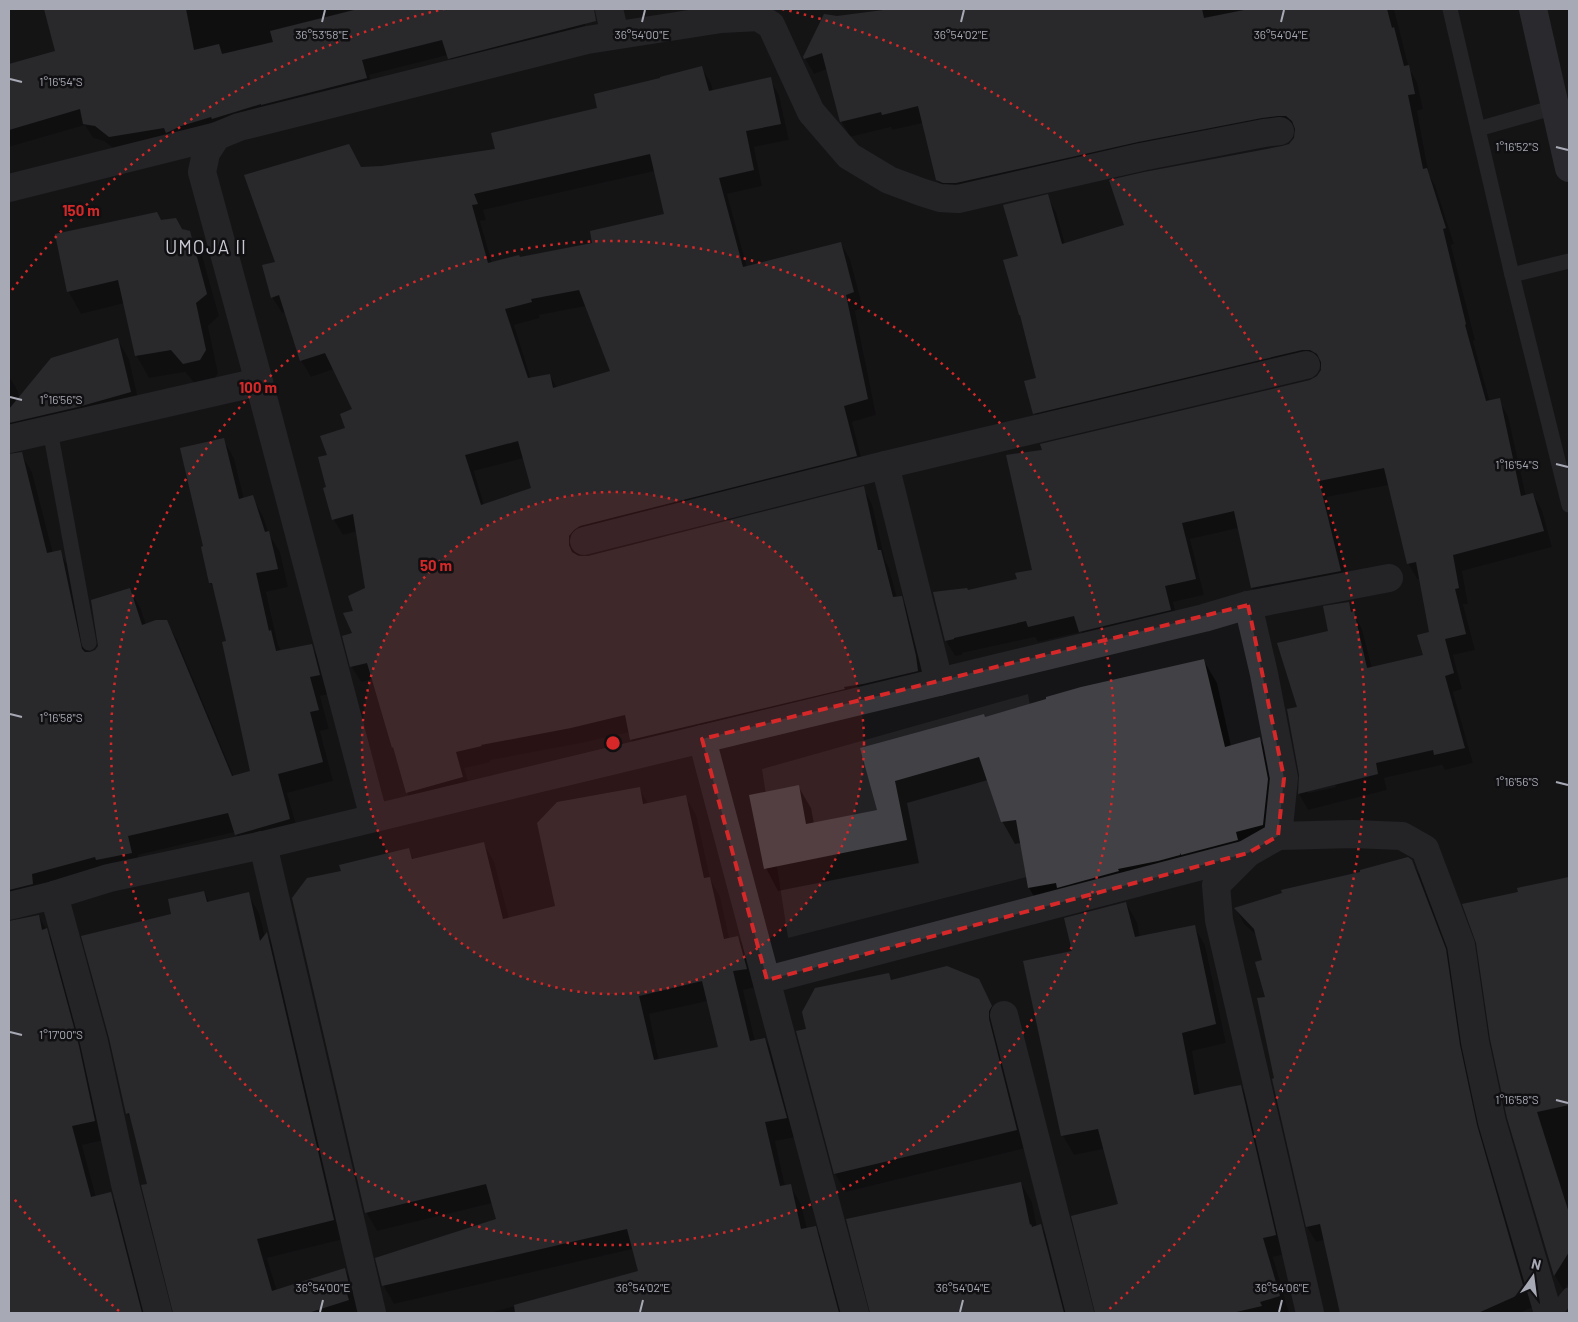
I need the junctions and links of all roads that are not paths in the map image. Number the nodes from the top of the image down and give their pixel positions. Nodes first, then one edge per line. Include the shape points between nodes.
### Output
1 (609, 9) edge
2 (1450, 9) edge
3 (1533, 9) edge
4 (615, 35) junction
5 (1555, 107) junction
6 (1478, 129) junction
7 (1280, 132) dead end
8 (217, 136) junction
9 (1569, 168) edge
10 (9, 188) edge
11 (1569, 261) edge
12 (1512, 275) junction
13 (1306, 365) dead end
14 (260, 382) junction
15 (50, 430) junction
16 (9, 439) edge
17 (885, 465) junction
18 (1569, 505) edge
19 (584, 541) dead end
20 (1389, 578) dead end
21 (1248, 605) junction
22 (89, 643) dead end
23 (939, 682) junction
24 (702, 739) junction
25 (374, 818) junction
26 (1278, 836) junction
27 (263, 845) junction
28 (1248, 853) junction
29 (54, 895) junction
30 (9, 906) edge
31 (767, 980) junction
32 (1004, 1015) dead end
33 (1569, 1294) edge
34 (158, 1313) edge
35 (372, 1313) edge
36 (855, 1313) edge
37 (1080, 1313) edge
38 (1310, 1313) edge
39 (1548, 1313) edge
40 (1555, 1313) edge

1 - 4 street
2 - 6 lane
3 - 5 main road
4 - 7 street via 721,19 758,18 772,25 812,112 849,156 889,180 940,198 958,199 1141,157
4 - 8 street via 239,127
5 - 6 lane
5 - 9 main road
6 - 12 lane
8 - 10 street
8 - 14 street via 206,153 202,172
11 - 12 lane
12 - 18 lane
13 - 17 street
14 - 15 street
14 - 25 street
15 - 16 street
15 - 22 lane
17 - 19 street
17 - 23 street
20 - 21 street
21 - 23 street
21 - 26 street via 1284,778
23 - 24 street
24 - 25 street
24 - 31 street
25 - 27 street
26 - 28 street
26 - 39 street via 1402,836 1425,849 1461,945 1474,1042 1492,1122
27 - 29 street via 109,878
27 - 35 street
28 - 31 street
28 - 38 street via 1216,885 1219,920
29 - 30 street
29 - 34 street via 94,1042
31 - 36 street
32 - 37 street
33 - 40 lane

